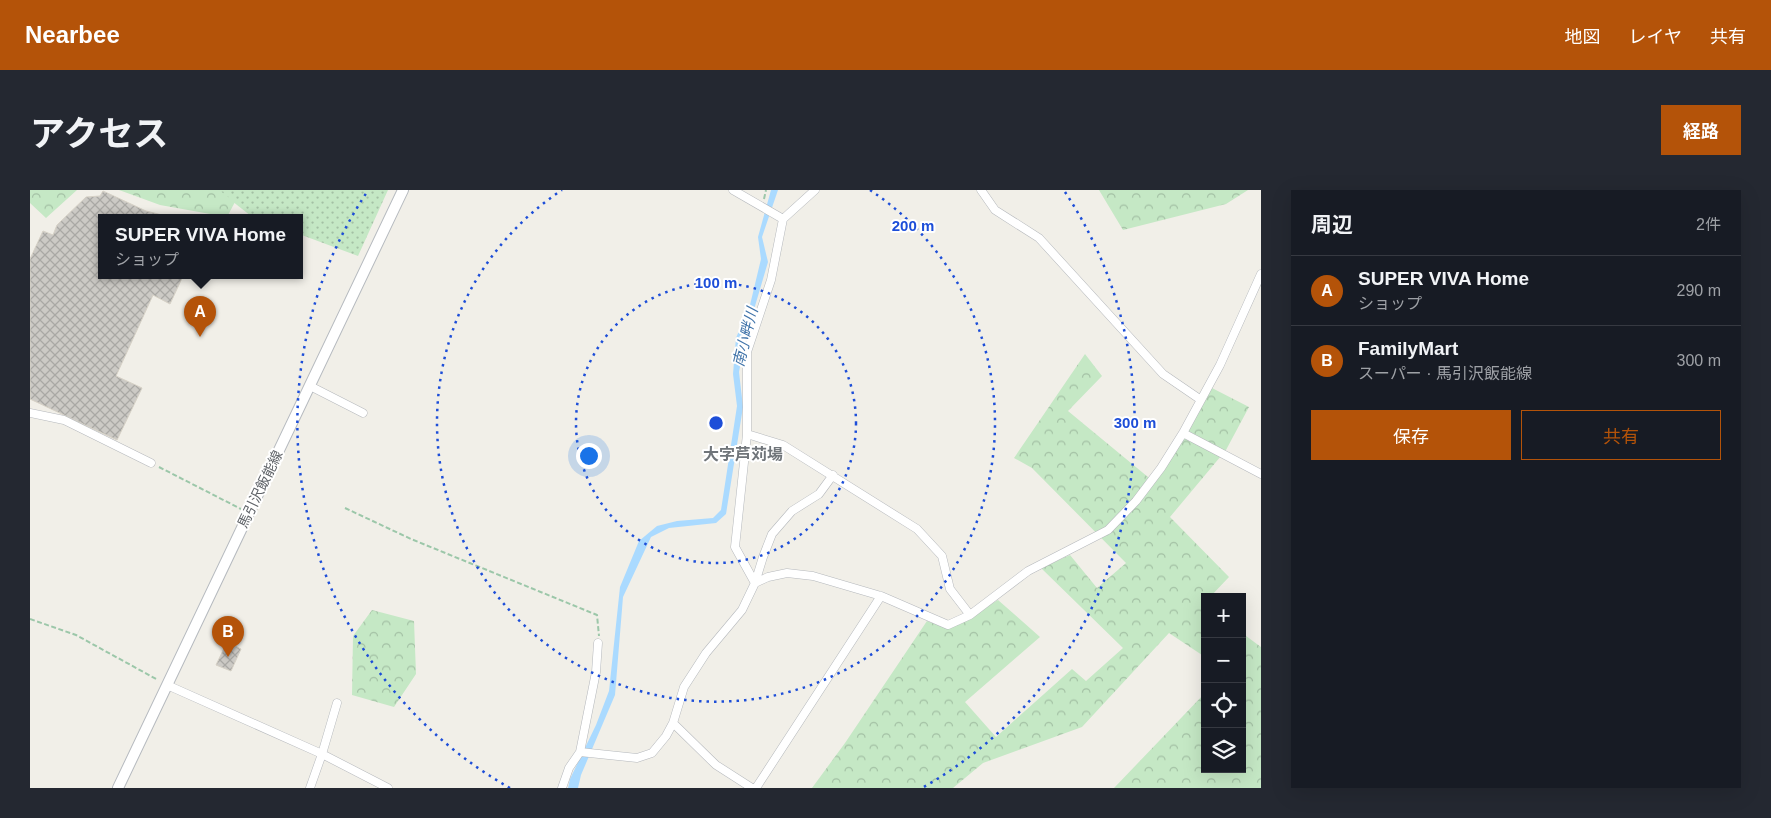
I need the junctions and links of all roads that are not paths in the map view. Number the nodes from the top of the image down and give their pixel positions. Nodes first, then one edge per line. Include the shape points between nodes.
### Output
1 (403, 190) edge
2 (733, 190) edge
3 (815, 190) edge
4 (981, 190) edge
5 (780, 217) junction
6 (1261, 274) edge
7 (310, 386) junction
8 (1200, 400) junction
9 (30, 413) edge
10 (363, 413) dead end
11 (1184, 432) junction
12 (747, 434) junction
13 (151, 462) road end
14 (1261, 474) edge
15 (833, 475) junction
16 (755, 584) junction
17 (881, 596) junction
18 (970, 615) junction
19 (598, 643) road end
20 (167, 685) junction
21 (337, 703) dead end
22 (673, 723) junction
23 (580, 752) junction
24 (322, 754) junction
25 (118, 788) edge
26 (310, 788) edge
27 (388, 788) edge
28 (562, 788) edge
29 (752, 788) edge
30 (756, 788) edge

1 - 7 main road, 馬引沢飯能線
2 - 5 street
3 - 5 street
4 - 8 street via 995,210 1039,238 1163,374
5 - 12 street via 771,280 747,352
6 - 8 street via 1220,365
7 - 10 street
7 - 20 main road, 馬引沢飯能線
8 - 11 street
9 - 13 street via 64,420
11 - 14 street
11 - 18 street via 1136,501 1108,530 1028,570
12 - 15 street via 783,444
12 - 16 street via 735,547
15 - 16 street via 819,494 792,511 772,534
15 - 18 street via 917,529 942,556 950,589
16 - 17 street via 787,573 813,576
16 - 22 street via 742,610 706,653 684,687
17 - 18 street via 948,625
17 - 30 street
19 - 23 street via 596,672
20 - 24 street
20 - 25 main road, 馬引沢飯能線
21 - 24 street
22 - 23 street via 652,753 644,756
22 - 29 street via 716,765
23 - 28 street via 569,768
24 - 26 street
24 - 27 street

